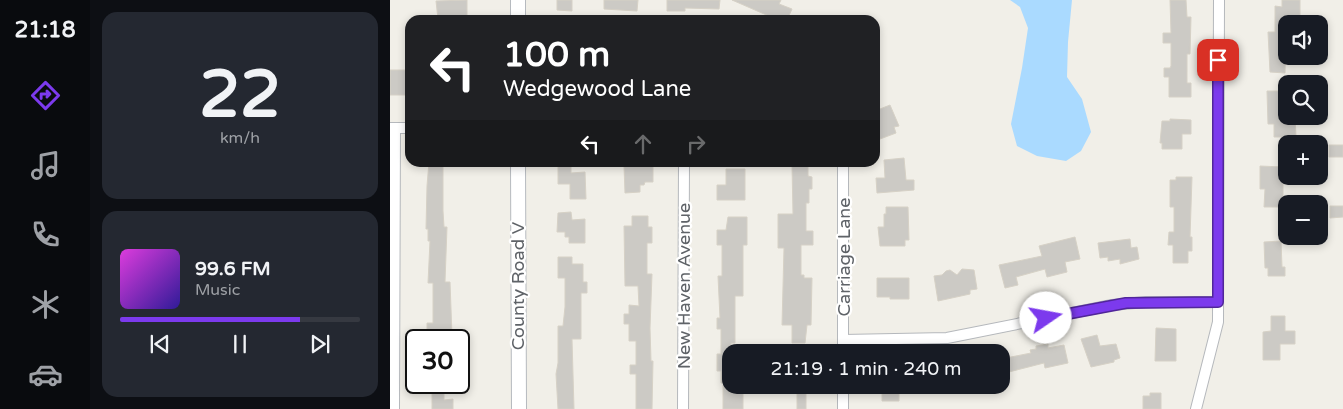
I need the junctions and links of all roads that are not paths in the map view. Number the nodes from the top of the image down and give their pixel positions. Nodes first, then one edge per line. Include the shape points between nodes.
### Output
1 (518, 0) edge
2 (1218, 0) edge
3 (518, 15) edge
4 (392, 128) edge
5 (405, 128) edge
6 (518, 167) edge
7 (684, 167) edge
8 (843, 167) edge
9 (1218, 302) junction
10 (843, 340) junction
11 (843, 344) edge
12 (843, 394) edge
13 (394, 409) edge
14 (519, 409) edge
15 (683, 409) edge
16 (843, 409) edge
17 (1196, 409) edge

1 - 3 main road
2 - 9 street
4 - 5 street
4 - 13 street
6 - 14 main road, County Road V
7 - 15 street, New Haven Avenue
8 - 10 street, Carriage Lane
9 - 10 street via 1112,305 947,338
9 - 17 street via 1216,332
10 - 11 street, Carriage Lane
12 - 16 street

